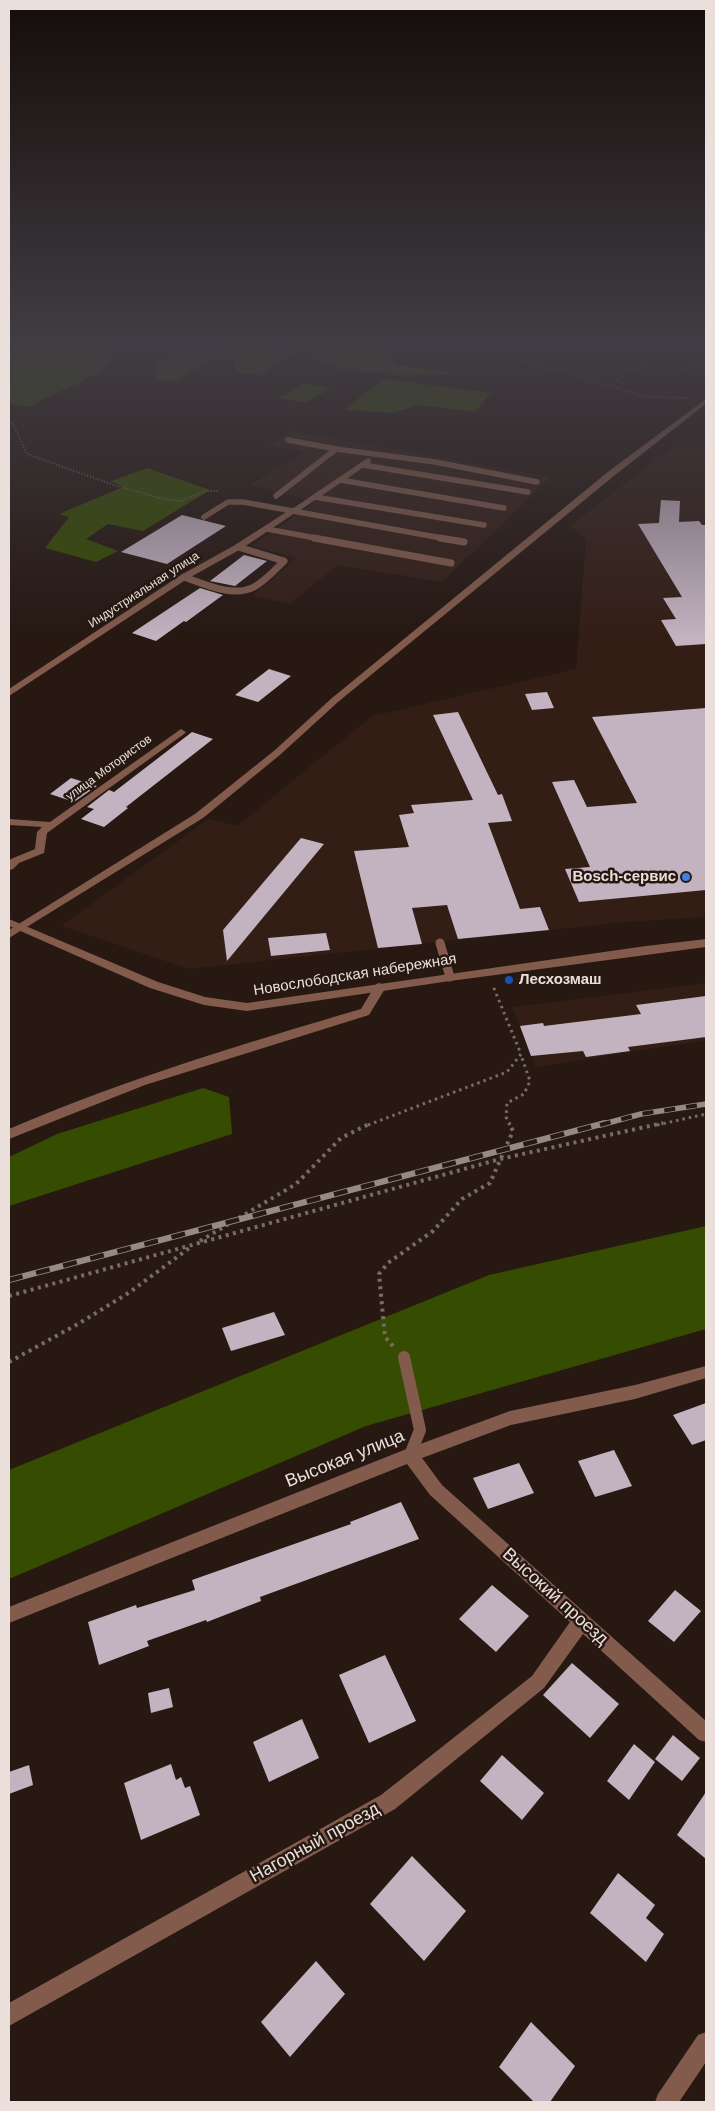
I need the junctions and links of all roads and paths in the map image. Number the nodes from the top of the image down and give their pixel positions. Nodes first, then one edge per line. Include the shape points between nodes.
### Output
1 (20, 441) edge
2 (291, 441) edge
3 (654, 441) edge
4 (336, 449) junction
5 (379, 454) junction
6 (363, 465) junction
7 (340, 480) junction
8 (537, 482) dead end
9 (225, 491) dead end
10 (528, 492) dead end
11 (276, 496) dead end
12 (315, 497) junction
13 (504, 508) dead end
14 (294, 511) junction
15 (204, 517) dead end
16 (484, 525) dead end
17 (267, 528) junction
18 (464, 542) dead end
19 (238, 547) junction
20 (451, 563) dead end
21 (184, 577) junction
22 (9, 693) edge
23 (181, 732) dead end
24 (9, 822) edge
25 (52, 825) junction
26 (9, 867) edge
27 (9, 922) edge
28 (22, 928) junction
29 (9, 935) edge
30 (440, 943) dead end
31 (706, 943) edge
32 (487, 972) junction
33 (450, 977) junction
34 (380, 987) junction
35 (521, 1054) junction
36 (706, 1114) edge
37 (9, 1134) edge
38 (500, 1159) junction
39 (195, 1244) junction
40 (9, 1296) edge
41 (404, 1357) joint
42 (9, 1362) edge
43 (706, 1372) edge
44 (410, 1455) junction
45 (9, 1615) edge
46 (582, 1622) junction
47 (706, 1733) edge
48 (9, 2015) edge
49 (706, 2043) edge
50 (666, 2102) edge

1 - 9 path via 26,454 167,500 181,501 206,490
2 - 4 lane
3 - 28 street via 335,700 278,752 199,816
4 - 5 lane
4 - 11 lane
5 - 6 lane
5 - 8 lane
6 - 7 lane
6 - 10 lane
7 - 12 lane
7 - 13 lane
12 - 14 lane
12 - 16 lane
14 - 15 lane via 228,502
14 - 17 street, Индустриальная улица
14 - 18 lane
17 - 19 street, Индустриальная улица
17 - 20 lane
19 - 21 street, Индустриальная улица
19 - 21 lane via 284,561 253,588 223,589
21 - 22 street, Индустриальная улица
23 - 25 street, улица Мотористов
24 - 25 street
25 - 26 street, улица Мотористов via 42,832 40,852
27 - 28 street, Новослободская набережная
28 - 29 street
28 - 34 street, Новослободская набережная via 154,985 204,1001 247,1007
30 - 33 lane
31 - 32 street, Новослободская набережная
32 - 33 street, Новослободская набережная
32 - 35 path
33 - 34 street, Новослободская набережная
34 - 37 street via 365,1012 170,1071 84,1101
35 - 38 path via 530,1081 524,1094 507,1103 506,1117 513,1131
35 - 39 path via 507,1072 382,1118 341,1138 296,1184
36 - 38 path
38 - 39 path
38 - 41 path via 490,1183 462,1199 433,1231 388,1263 379,1274 385,1337
39 - 40 path
39 - 42 path via 130,1292
41 - 44 lane via 420,1430
43 - 44 street, Высокая улица via 635,1392 510,1418
44 - 45 street, Высокая улица
44 - 46 street, Высокий проезд via 436,1490
46 - 47 street, Высокий проезд
46 - 48 street, Нагорный проезд via 538,1682 388,1802
49 - 50 street

